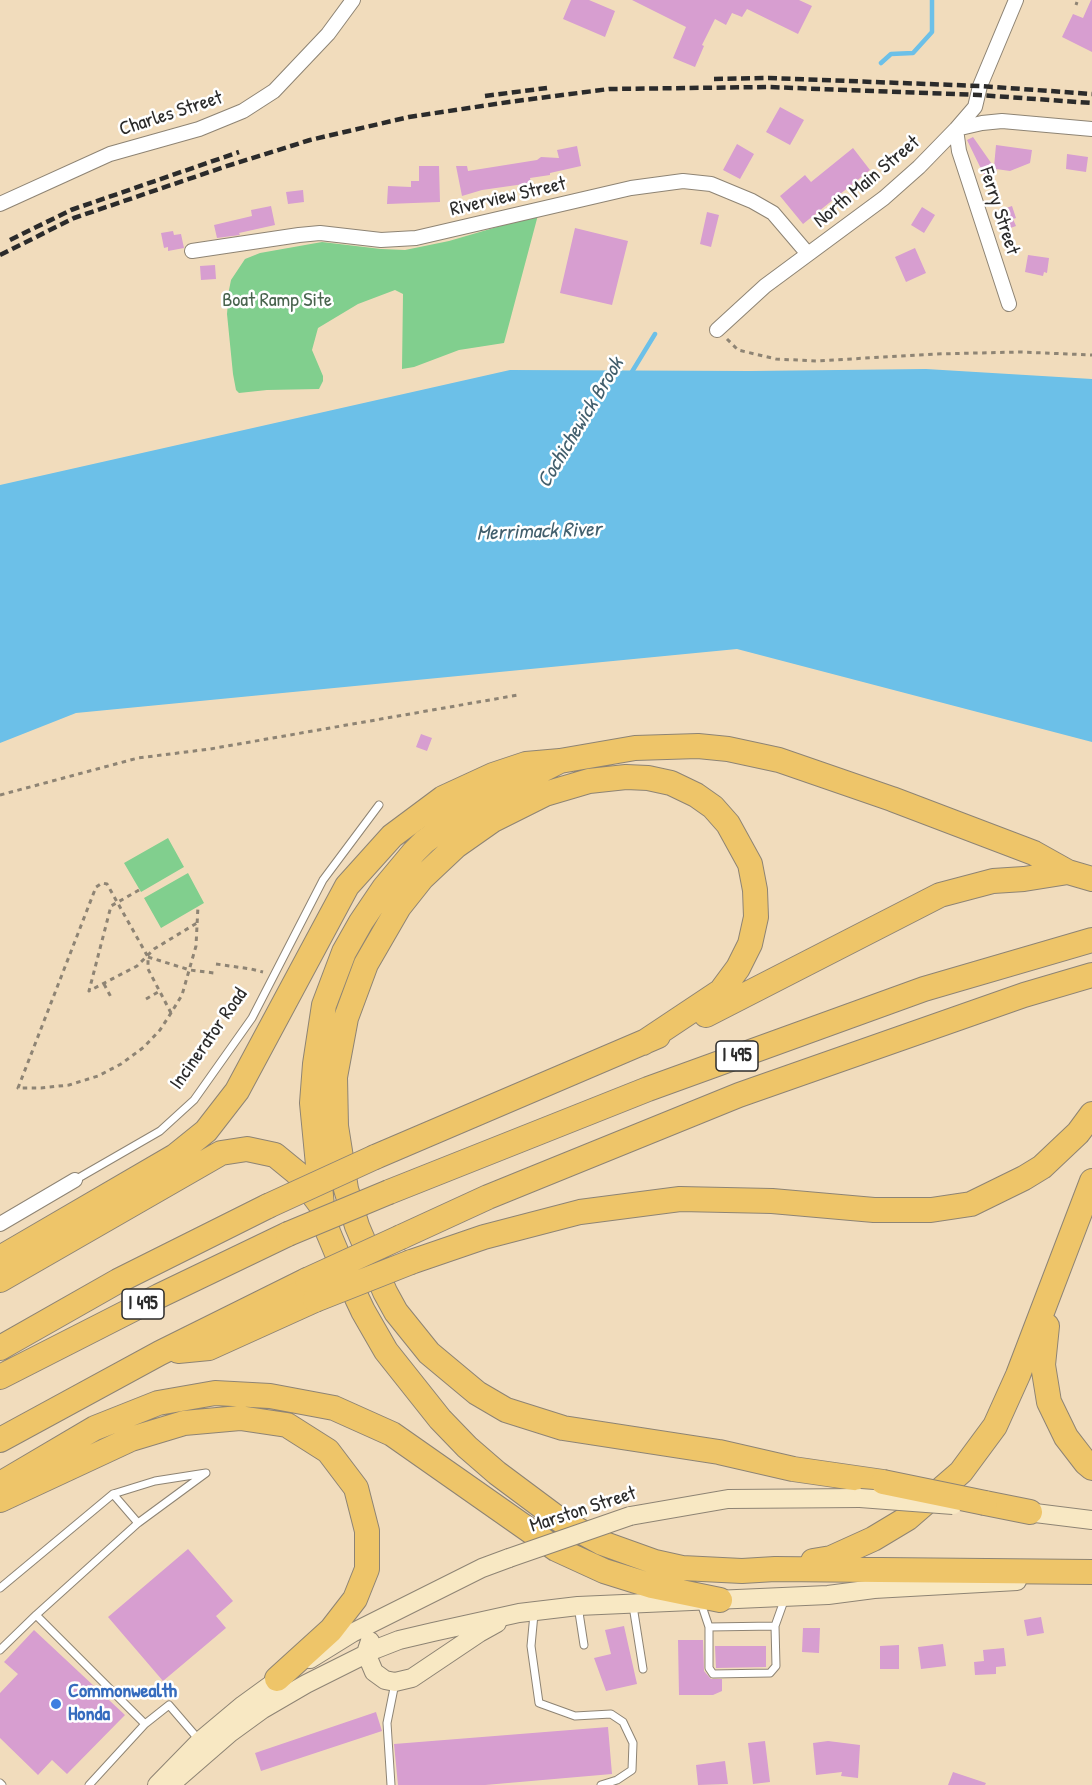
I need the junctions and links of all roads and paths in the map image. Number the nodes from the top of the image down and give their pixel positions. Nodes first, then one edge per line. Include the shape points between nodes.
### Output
1 (353, 0) edge
2 (1016, 0) edge
3 (956, 129) junction
4 (1092, 129) edge
5 (0, 204) edge
6 (192, 251) dead end
7 (808, 255) junction
8 (1009, 304) dead end
9 (717, 330) joint
10 (1092, 355) edge
11 (518, 696) dead end
12 (560, 761) junction
13 (0, 795) edge
14 (379, 806) dead end
15 (1068, 872) junction
16 (1092, 879) edge
17 (139, 890) dead end
18 (118, 902) junction
19 (198, 906) dead end
20 (197, 923) junction
21 (1092, 940) edge
22 (148, 957) junction
23 (216, 964) dead end
24 (190, 970) junction
25 (214, 973) dead end
26 (1092, 975) edge
27 (271, 980) junction
28 (104, 984) junction
29 (160, 991) junction
30 (112, 999) dead end
31 (146, 999) dead end
32 (171, 1013) junction
33 (643, 1043) junction
34 (1092, 1114) edge
35 (75, 1180) joint
36 (1092, 1181) edge
37 (322, 1206) junction
38 (0, 1224) edge
39 (0, 1258) edge
40 (0, 1280) edge
41 (311, 1290) junction
42 (1050, 1291) junction
43 (0, 1348) edge
44 (0, 1377) edge
45 (0, 1440) edge
46 (1092, 1468) edge
47 (0, 1484) edge
48 (113, 1494) junction
49 (0, 1500) edge
50 (982, 1505) junction
51 (1030, 1512) joint
52 (1092, 1520) edge
53 (138, 1523) junction
54 (775, 1569) junction
55 (1092, 1572) edge
56 (1092, 1578) edge
57 (0, 1588) edge
58 (785, 1597) junction
59 (710, 1600) junction
60 (632, 1603) junction
61 (578, 1606) junction
62 (397, 1611) junction
63 (527, 1612) junction
64 (36, 1615) junction
65 (775, 1626) junction
66 (709, 1627) junction
67 (584, 1645) dead end
68 (0, 1650) edge
69 (366, 1653) junction
70 (643, 1669) dead end
71 (277, 1679) junction
72 (395, 1682) junction
73 (145, 1725) junction
74 (200, 1741) junction
75 (90, 1785) edge
76 (157, 1785) edge
77 (170, 1785) edge
78 (391, 1785) edge
79 (601, 1785) edge

1 - 5 street, Charles Street via 328,34 274,91 243,111 199,129 110,154
2 - 3 street, North Main Street via 975,107
3 - 4 street via 1002,121
3 - 7 street, North Main Street via 884,198
3 - 8 street, Ferry Street via 959,152
6 - 7 street, Riverview Street via 310,234 381,240 416,238 631,188 683,181 711,183 773,213
7 - 9 street, North Main Street via 765,286
9 - 10 path via 738,350 776,359 816,361 1020,352
11 - 13 path via 138,758
12 - 15 highway via 656,747 728,749 770,758 1034,853
12 - 37 highway via 472,805 433,834 403,864 344,952 321,1017 315,1064 312,1124
12 - 39 highway via 526,764 494,775 444,798 392,836 347,886 237,1090 206,1131 175,1156
14 - 27 lane, Incinerator Road via 322,880
15 - 16 highway
15 - 33 highway via 993,881 940,895 719,1009
17 - 18 path
18 - 22 path
18 - 28 path via 111,906 89,991
18 - 32 path via 107,884 96,887 18,1088 69,1085 98,1076 144,1047
19 - 20 path
20 - 22 path via 154,949
20 - 24 path
21 - 44 highway, I 495, bridge via 924,988 648,1089 389,1192 288,1234
22 - 24 path
22 - 28 path
22 - 29 path via 148,969
23 - 27 path via 263,972
24 - 25 path
24 - 32 path
26 - 41 highway, I 495, bridge via 739,1095 488,1197 401,1237
27 - 35 lane, Incinerator Road via 252,1018 194,1100 160,1131
28 - 30 path
29 - 31 path
29 - 32 path
33 - 43 highway, bridge via 268,1206 117,1281
33 - 50 highway, bridge via 721,991 750,944 756,917 750,864 728,824 713,807 671,783 648,778 589,781 545,794 493,820 456,846 422,878 399,907 366,964 346,1018 335,1077 336,1126 346,1189 385,1293 401,1319 429,1353 477,1393 506,1410 563,1428 883,1482
34 - 41 highway, bridge via 1042,1167 971,1204 931,1210 874,1210 772,1201 680,1199 580,1212
35 - 38 street, Incinerator Road
36 - 42 highway
37 - 40 highway via 297,1173 275,1155 248,1149 221,1153
37 - 54 highway via 346,1275 386,1351 440,1419 497,1473 560,1520 602,1543 655,1562 682,1568
41 - 45 highway, I 495 via 160,1353
42 - 46 highway via 1043,1365 1049,1402 1066,1437
42 - 54 highway via 995,1426 961,1472 908,1518 873,1539 831,1558
47 - 59 highway via 95,1428 158,1403 215,1393 270,1396 334,1408 392,1434 556,1549 604,1571
48 - 53 lane
48 - 53 lane via 155,1481 206,1473
48 - 57 lane
49 - 71 highway via 131,1439 184,1423 240,1418 287,1425 328,1451 356,1488 367,1531 367,1569 356,1599 331,1630
50 - 51 highway
50 - 62 main road, Marston Street, bridge via 860,1498 728,1499 630,1516 482,1568
51 - 52 main road
53 - 64 lane
54 - 55 highway
56 - 58 main road
58 - 59 main road
58 - 65 lane
59 - 60 main road
59 - 66 lane
60 - 61 main road
60 - 70 lane
61 - 63 main road
61 - 67 lane
62 - 69 main road via 373,1634
62 - 71 main road, Marston Street via 352,1633
63 - 69 main road via 399,1640
63 - 72 main road via 479,1633 412,1678
63 - 79 lane via 538,1703 575,1716 611,1714 623,1722 633,1743 632,1770
64 - 68 lane
64 - 73 lane
65 - 66 lane
65 - 66 lane via 776,1666 770,1673 713,1674 709,1668
69 - 72 main road via 374,1672
69 - 77 main road via 263,1708
71 - 74 main road, Marston Street
72 - 78 lane via 387,1723
73 - 74 lane via 169,1705
73 - 75 lane
74 - 76 main road, Marston Street

